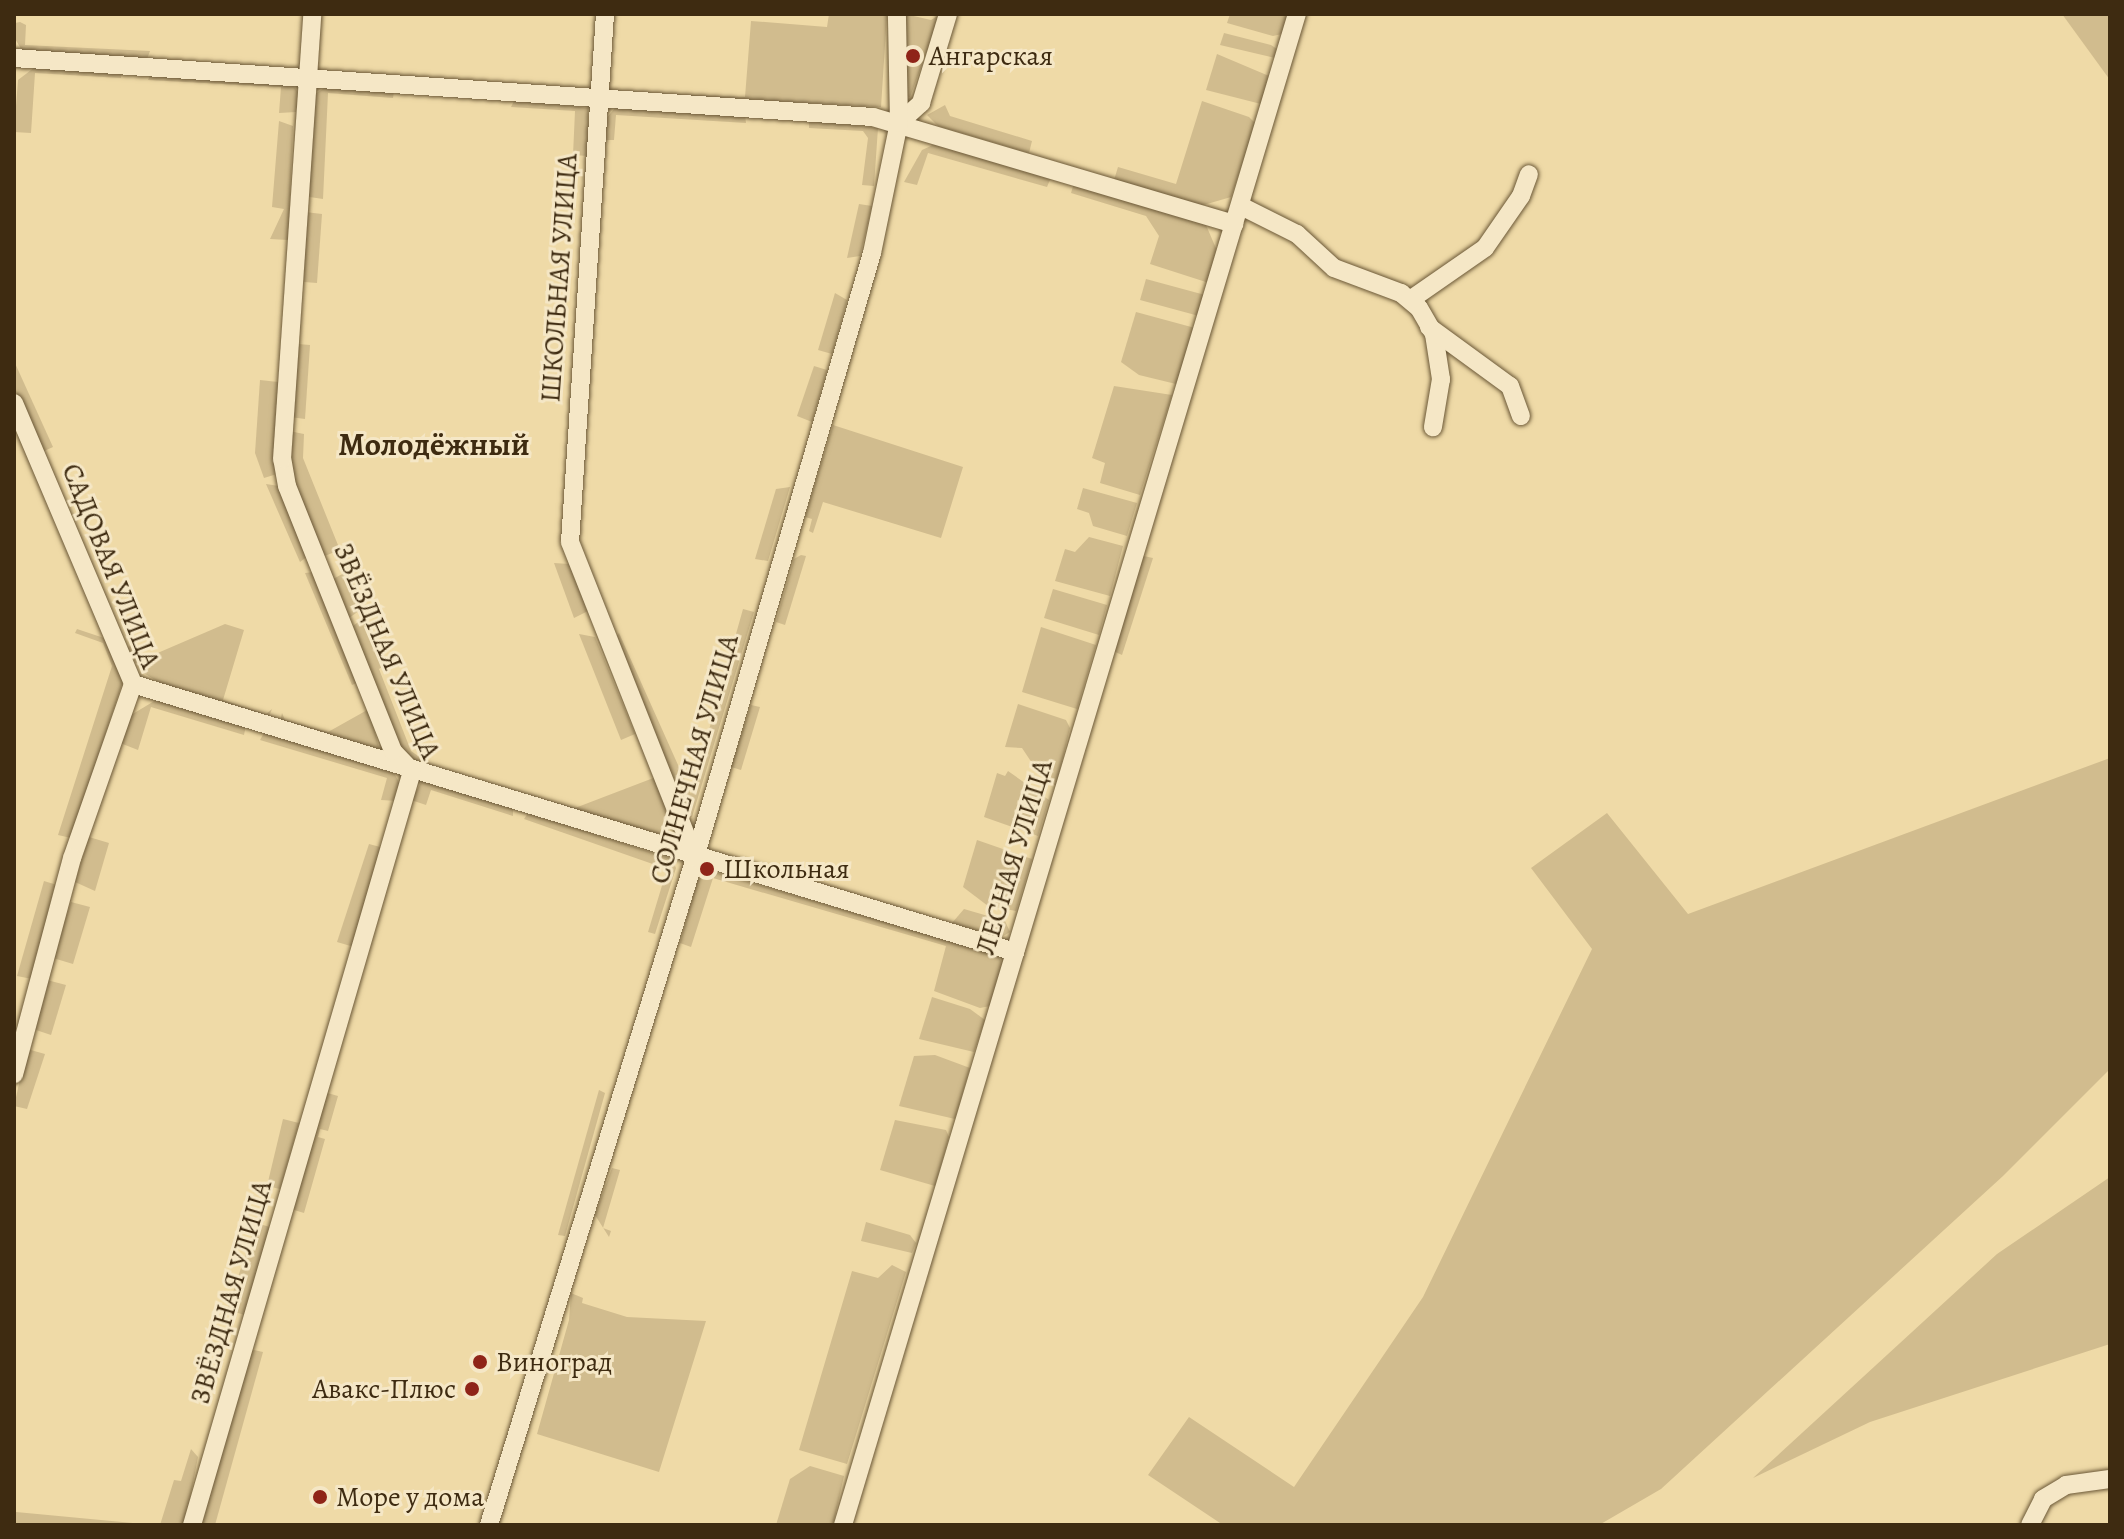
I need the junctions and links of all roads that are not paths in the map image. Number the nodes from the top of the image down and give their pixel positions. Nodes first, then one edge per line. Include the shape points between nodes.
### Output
1 (312, 14) edge
2 (605, 14) edge
3 (897, 14) edge
4 (948, 14) edge
5 (1297, 14) edge
6 (14, 58) edge
7 (308, 81) junction
8 (600, 99) junction
9 (899, 123) junction
10 (1529, 174) dead end
11 (1238, 215) junction
12 (1410, 300) junction
13 (1429, 327) junction
14 (14, 403) edge
15 (1521, 416) dead end
16 (1433, 427) dead end
17 (133, 684) junction
18 (412, 771) junction
19 (695, 858) junction
20 (1015, 952) junction
21 (14, 1074) edge
22 (2110, 1479) edge
23 (192, 1525) edge
24 (489, 1525) edge
25 (843, 1525) edge
26 (2030, 1525) edge

1 - 7 street, ЗВЁЗДНАЯ УЛИЦА
2 - 8 street, ШКОЛЬНАЯ УЛИЦА
3 - 9 street
4 - 9 street, СОЛНЕЧНАЯ УЛИЦА via 921,103
5 - 11 street, ЛЕСНАЯ УЛИЦА
6 - 7 street via 292,74
7 - 8 street
7 - 18 street, ЗВЁЗДНАЯ УЛИЦА via 282,459 287,486 393,751
8 - 9 street
8 - 19 street, ШКОЛЬНАЯ УЛИЦА via 570,542
9 - 11 street
9 - 19 street, СОЛНЕЧНАЯ УЛИЦА via 872,253
10 - 12 street via 1521,196 1485,248
11 - 12 street via 1297,234 1345,274
11 - 20 street, ЛЕСНАЯ УЛИЦА
12 - 13 street
13 - 15 street via 1510,386
13 - 16 street via 1441,379
14 - 17 street, САДОВАЯ УЛИЦА
17 - 18 street
17 - 21 street, САДОВАЯ УЛИЦА via 72,858
18 - 19 street
18 - 23 street, ЗВЁЗДНАЯ УЛИЦА
19 - 20 street
19 - 24 street, СОЛНЕЧНАЯ УЛИЦА
20 - 25 street, ЛЕСНАЯ УЛИЦА
22 - 26 street via 2066,1485 2043,1499

